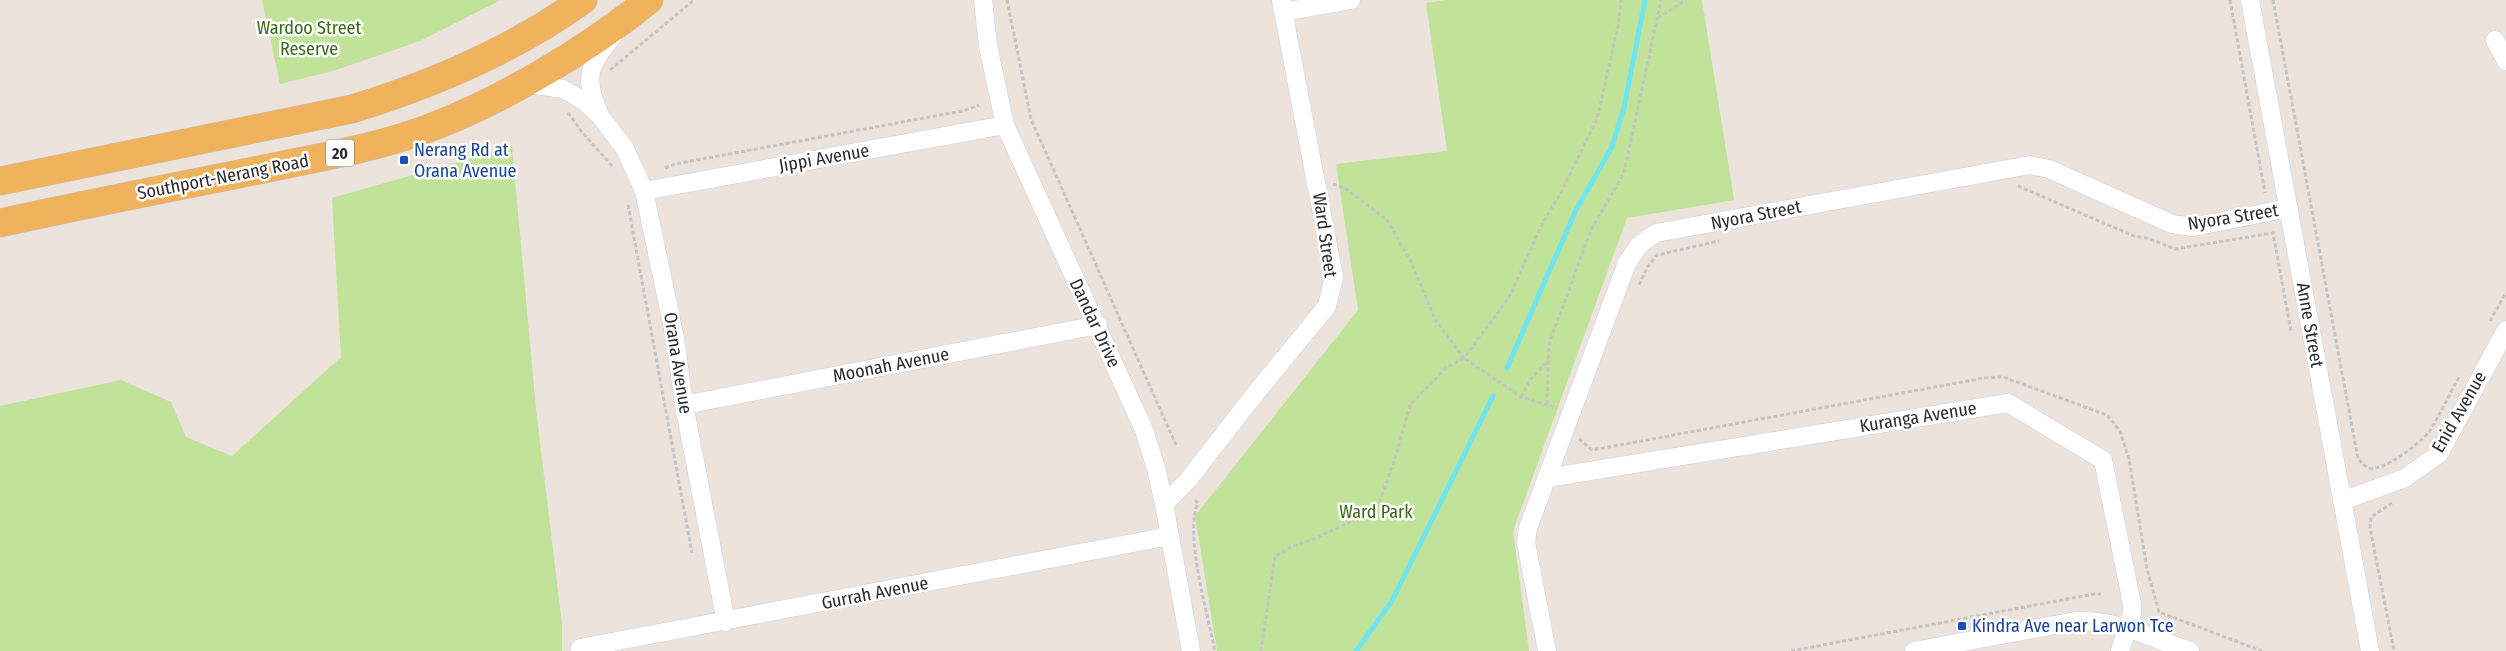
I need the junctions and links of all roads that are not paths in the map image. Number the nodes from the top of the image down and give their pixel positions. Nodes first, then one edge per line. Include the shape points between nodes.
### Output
1 (583, 0) edge
2 (649, 0) edge
3 (983, 0) edge
4 (1351, 0) edge
5 (2250, 0) edge
6 (1282, 6) edge
7 (626, 18) junction
8 (2495, 40) dead end
9 (2506, 61) edge
10 (523, 82) junction
11 (600, 116) junction
12 (1005, 125) junction
13 (0, 181) edge
14 (644, 190) junction
15 (2289, 208) junction
16 (0, 223) edge
17 (1098, 325) junction
18 (2506, 330) edge
19 (684, 405) junction
20 (1547, 478) junction
21 (2342, 501) junction
22 (1164, 504) junction
23 (1170, 536) junction
24 (726, 622) junction
25 (2127, 629) junction
26 (580, 648) dead end
27 (1191, 651) edge
28 (1547, 651) edge
29 (1914, 651) edge
30 (2120, 651) edge
31 (2190, 651) edge
32 (2370, 651) edge

1 - 13 main road, 20 via 502,50 420,87 386,98 334,112
2 - 7 main road, Southport-Nerang Road / 20
3 - 12 street, Dandar Drive via 988,46
4 - 6 street
5 - 15 street, Anne Street
6 - 22 street, Ward Street via 1334,277 1327,306 1188,480
7 - 10 main road, Southport-Nerang Road / 20
7 - 11 street, Orana Avenue via 589,72 592,95
8 - 9 street
10 - 11 street, Orana Avenue via 569,91
10 - 16 main road, Southport-Nerang Road / 20 via 458,116 382,143
11 - 14 street, Orana Avenue via 625,149
12 - 14 street, Jippi Avenue
12 - 17 street, Dandar Drive via 1065,260
14 - 19 street, Orana Avenue via 675,338
15 - 20 street, Nyora Street via 2193,226 2172,224 2049,169 2030,165 1656,233 1638,244 1627,263
15 - 21 street, Anne Street
17 - 19 street, Moonah Avenue
17 - 22 street, Dandar Drive via 1144,430
18 - 21 street, Enid Avenue via 2438,454 2405,478
19 - 24 street, Orana Avenue
20 - 25 street, Kuranga Avenue via 2008,403 2103,460 2132,604
20 - 28 street, Nyora Street via 1531,516 1526,543
21 - 32 street, Anne Street
22 - 23 street, Dandar Drive
23 - 24 street, Gurrah Avenue
23 - 27 street, Dandar Drive
24 - 26 street, Gurrah Avenue
25 - 29 street via 2102,622 2076,621
25 - 30 street, Kuranga Avenue
25 - 31 street

